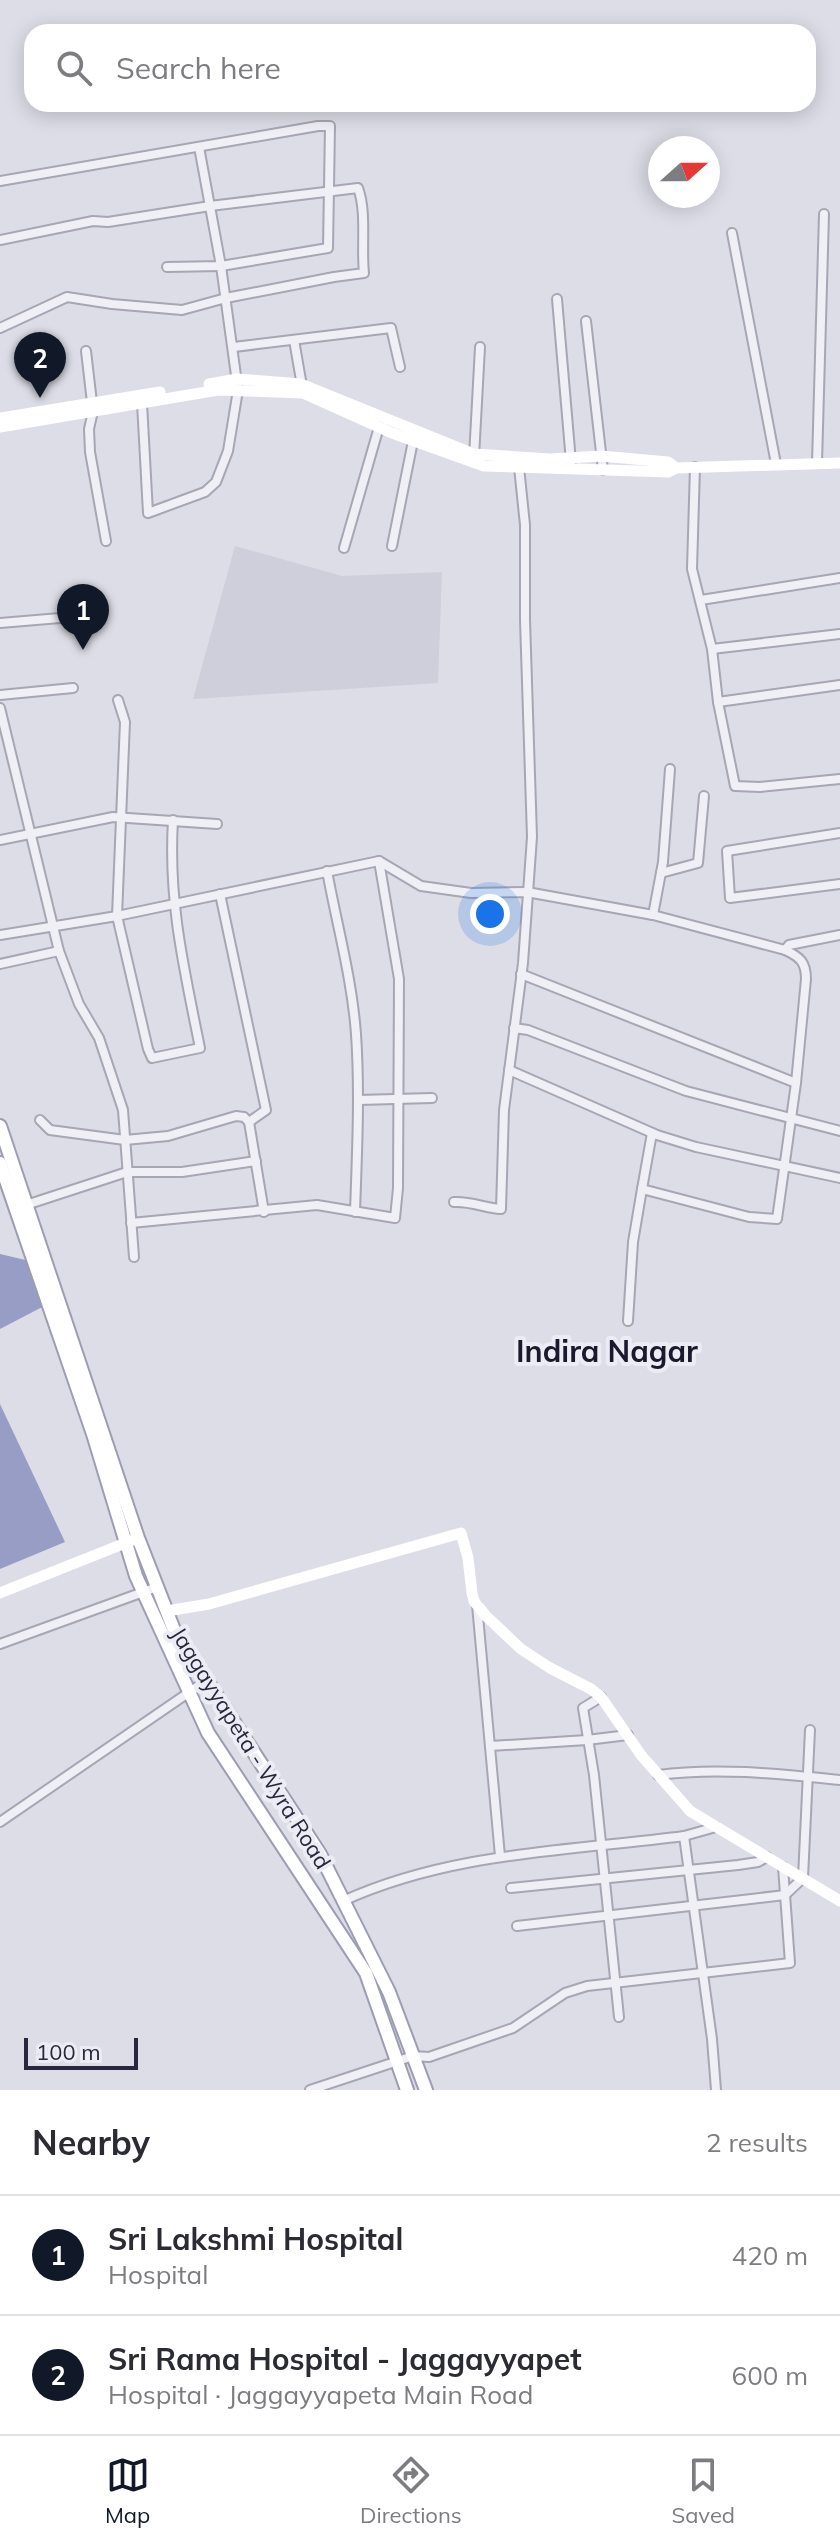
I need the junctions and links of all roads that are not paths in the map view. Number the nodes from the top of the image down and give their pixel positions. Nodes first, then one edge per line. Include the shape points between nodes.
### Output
1 (199, 147) junction
2 (0, 181) edge
3 (328, 193) junction
4 (210, 206) junction
5 (824, 214) dead end
6 (732, 233) dead end
7 (0, 240) edge
8 (221, 266) junction
9 (167, 267) dead end
10 (226, 298) junction
11 (557, 299) dead end
12 (586, 321) dead end
13 (0, 328) edge
14 (294, 340) junction
15 (234, 347) junction
16 (480, 347) dead end
17 (86, 351) dead end
18 (400, 367) dead end
19 (238, 385) junction
20 (302, 388) junction
21 (142, 403) junction
22 (92, 407) junction
23 (0, 418) edge
24 (0, 427) edge
25 (379, 427) junction
26 (413, 441) junction
27 (601, 456) junction
28 (474, 458) junction
29 (817, 463) junction
30 (840, 463) edge
31 (571, 464) junction
32 (776, 464) junction
33 (519, 467) junction
34 (695, 467) junction
35 (676, 468) junction
36 (603, 470) junction
37 (106, 541) dead end
38 (392, 546) dead end
39 (344, 548) dead end
40 (840, 578) edge
41 (701, 600) junction
42 (60, 618) dead end
43 (0, 623) edge
44 (840, 634) edge
45 (712, 649) junction
46 (840, 685) edge
47 (73, 688) dead end
48 (0, 695) edge
49 (118, 700) dead end
50 (718, 702) junction
51 (0, 708) edge
52 (670, 769) dead end
53 (840, 779) edge
54 (704, 796) dead end
55 (120, 817) junction
56 (173, 820) junction
57 (217, 824) dead end
58 (840, 833) edge
59 (30, 835) junction
60 (0, 840) edge
61 (379, 861) junction
62 (327, 871) junction
63 (661, 873) junction
64 (840, 884) edge
65 (527, 892) junction
66 (220, 894) junction
67 (173, 904) junction
68 (653, 915) junction
69 (117, 916) junction
70 (53, 925) junction
71 (0, 935) edge
72 (840, 935) edge
73 (785, 950) junction
74 (59, 951) junction
75 (0, 964) edge
76 (521, 974) junction
77 (514, 1028) junction
78 (509, 1070) junction
79 (796, 1083) junction
80 (400, 1098) junction
81 (432, 1098) dead end
82 (358, 1100) junction
83 (790, 1116) junction
84 (40, 1120) dead end
85 (249, 1122) junction
86 (0, 1126) edge
87 (840, 1131) edge
88 (652, 1133) junction
89 (125, 1140) junction
90 (256, 1161) junction
91 (0, 1163) edge
92 (783, 1166) junction
93 (127, 1172) junction
94 (7, 1178) edge
95 (840, 1178) edge
96 (642, 1189) junction
97 (454, 1202) dead end
98 (26, 1205) junction
99 (264, 1212) junction
100 (355, 1212) junction
101 (131, 1223) junction
102 (134, 1257) dead end
103 (628, 1321) dead end
104 (132, 1540) junction
105 (157, 1587) junction
106 (0, 1593) edge
107 (143, 1593) junction
108 (477, 1605) junction
109 (167, 1611) junction
110 (0, 1644) edge
111 (207, 1680) junction
112 (189, 1693) junction
113 (601, 1697) junction
114 (810, 1730) dead end
115 (629, 1735) junction
116 (587, 1740) junction
117 (490, 1746) junction
118 (658, 1775) junction
119 (809, 1777) junction
120 (840, 1780) edge
121 (0, 1822) edge
122 (716, 1827) junction
123 (684, 1836) junction
124 (600, 1847) junction
125 (500, 1856) junction
126 (767, 1857) junction
127 (783, 1867) junction
128 (689, 1871) junction
129 (803, 1878) junction
130 (606, 1881) junction
131 (511, 1888) dead end
132 (785, 1895) junction
133 (343, 1901) junction
134 (840, 1901) edge
135 (694, 1904) junction
136 (607, 1915) junction
137 (517, 1926) dead end
138 (703, 1973) junction
139 (617, 1983) junction
140 (619, 2017) dead end
141 (413, 2056) junction
142 (397, 2061) junction
143 (310, 2090) edge
144 (407, 2090) edge
145 (426, 2090) edge
146 (716, 2090) edge

1 - 2 street
1 - 3 street via 330,126
1 - 4 street
3 - 4 street
3 - 8 street via 328,248
3 - 10 street via 358,188 363,201 364,273
4 - 7 street
4 - 8 street
5 - 29 street
6 - 32 street
8 - 9 street
8 - 10 street
10 - 13 street via 173,310 67,297
10 - 15 street
11 - 31 street
12 - 27 street
14 - 15 street
14 - 18 street via 391,328
14 - 20 street
15 - 19 street
16 - 28 street
17 - 22 street
19 - 20 main road
19 - 21 main road
19 - 21 street via 228,451 216,482 205,492 148,513
19 - 22 main road
20 - 25 main road
20 - 28 main road
21 - 22 main road
22 - 23 main road
22 - 24 main road
22 - 37 street via 90,452
25 - 26 main road
25 - 39 street
26 - 28 main road
26 - 38 street
27 - 31 main road
27 - 35 main road via 668,462
27 - 36 street
28 - 31 main road
28 - 33 main road via 484,466
29 - 30 main road
29 - 32 main road
31 - 33 main road
31 - 36 main road
32 - 34 main road
33 - 65 street via 531,738
34 - 35 main road
34 - 41 street via 692,569
35 - 36 main road
40 - 41 street
41 - 45 street
42 - 43 street
44 - 45 street
45 - 50 street
46 - 50 street
47 - 48 street
49 - 55 street via 125,722
50 - 53 street via 735,786
51 - 59 street
52 - 63 street
54 - 63 street via 698,863
55 - 56 street
55 - 59 street
55 - 69 street
56 - 57 street
56 - 67 street
58 - 64 street via 727,851 730,898
59 - 60 street
59 - 70 street
61 - 62 street
61 - 65 street via 421,886 471,893
61 - 80 street via 399,979
62 - 66 street
62 - 82 street via 352,996
63 - 68 street
65 - 68 street
65 - 76 street
66 - 67 street
66 - 85 street via 266,1110
67 - 69 street
67 - 69 street via 200,1048 152,1058
68 - 73 street
69 - 70 street
70 - 71 street
70 - 74 street
72 - 73 street
73 - 79 street via 806,967
74 - 75 street
74 - 89 street via 103,1051 123,1110
76 - 77 street
76 - 79 street
77 - 78 street
77 - 83 street via 686,1091
78 - 88 street
78 - 97 street via 501,1209
79 - 83 street
80 - 81 street
80 - 82 street
80 - 100 street via 395,1218
82 - 100 street
83 - 87 street
83 - 92 street
84 - 89 street via 50,1130
85 - 89 street via 236,1116 168,1136
85 - 90 street
86 - 94 main road, Jaggayyapeta - Wyra Road
88 - 92 street
88 - 96 street
89 - 93 street
90 - 93 street via 182,1172
90 - 99 street
91 - 94 main road
92 - 95 street
92 - 96 street via 777,1219 749,1217
93 - 98 street
93 - 101 street
94 - 98 main road, Jaggayyapeta - Wyra Road
94 - 104 main road
96 - 103 street
98 - 104 main road, Jaggayyapeta - Wyra Road
99 - 100 street via 317,1205
99 - 101 street
101 - 102 street
104 - 105 main road, Jaggayyapeta - Wyra Road
104 - 106 main road
104 - 107 main road
105 - 107 street
105 - 109 main road, Jaggayyapeta - Wyra Road
107 - 110 street
107 - 112 main road
108 - 109 main road via 459,1533 209,1604
108 - 113 main road via 521,1649
108 - 117 street
109 - 111 main road, Jaggayyapeta - Wyra Road
111 - 112 street
111 - 133 main road, Jaggayyapeta - Wyra Road via 320,1854
112 - 121 street
112 - 142 main road via 208,1733 366,1973
113 - 115 main road
113 - 116 street via 583,1708
114 - 119 street
115 - 116 street
115 - 118 main road
116 - 117 street
116 - 124 street
117 - 125 street
118 - 119 street
118 - 122 main road via 690,1811
119 - 120 street
119 - 129 street
122 - 123 street
122 - 126 main road
123 - 124 street
123 - 128 street
124 - 125 street
124 - 130 street
125 - 133 street via 410,1877
126 - 127 main road
126 - 128 street
127 - 129 main road
127 - 132 street
128 - 130 street
128 - 135 street
129 - 132 street
129 - 134 main road
130 - 131 street
130 - 136 street
132 - 135 street
132 - 138 street via 790,1963
133 - 141 main road, Jaggayyapeta - Wyra Road via 389,1992
135 - 136 street
135 - 138 street
136 - 137 street
136 - 139 street
138 - 139 street
138 - 146 street
139 - 140 street
139 - 141 street via 565,1993 513,2028 429,2057
141 - 142 street
141 - 145 main road, Jaggayyapeta - Wyra Road
142 - 143 street
142 - 144 main road

